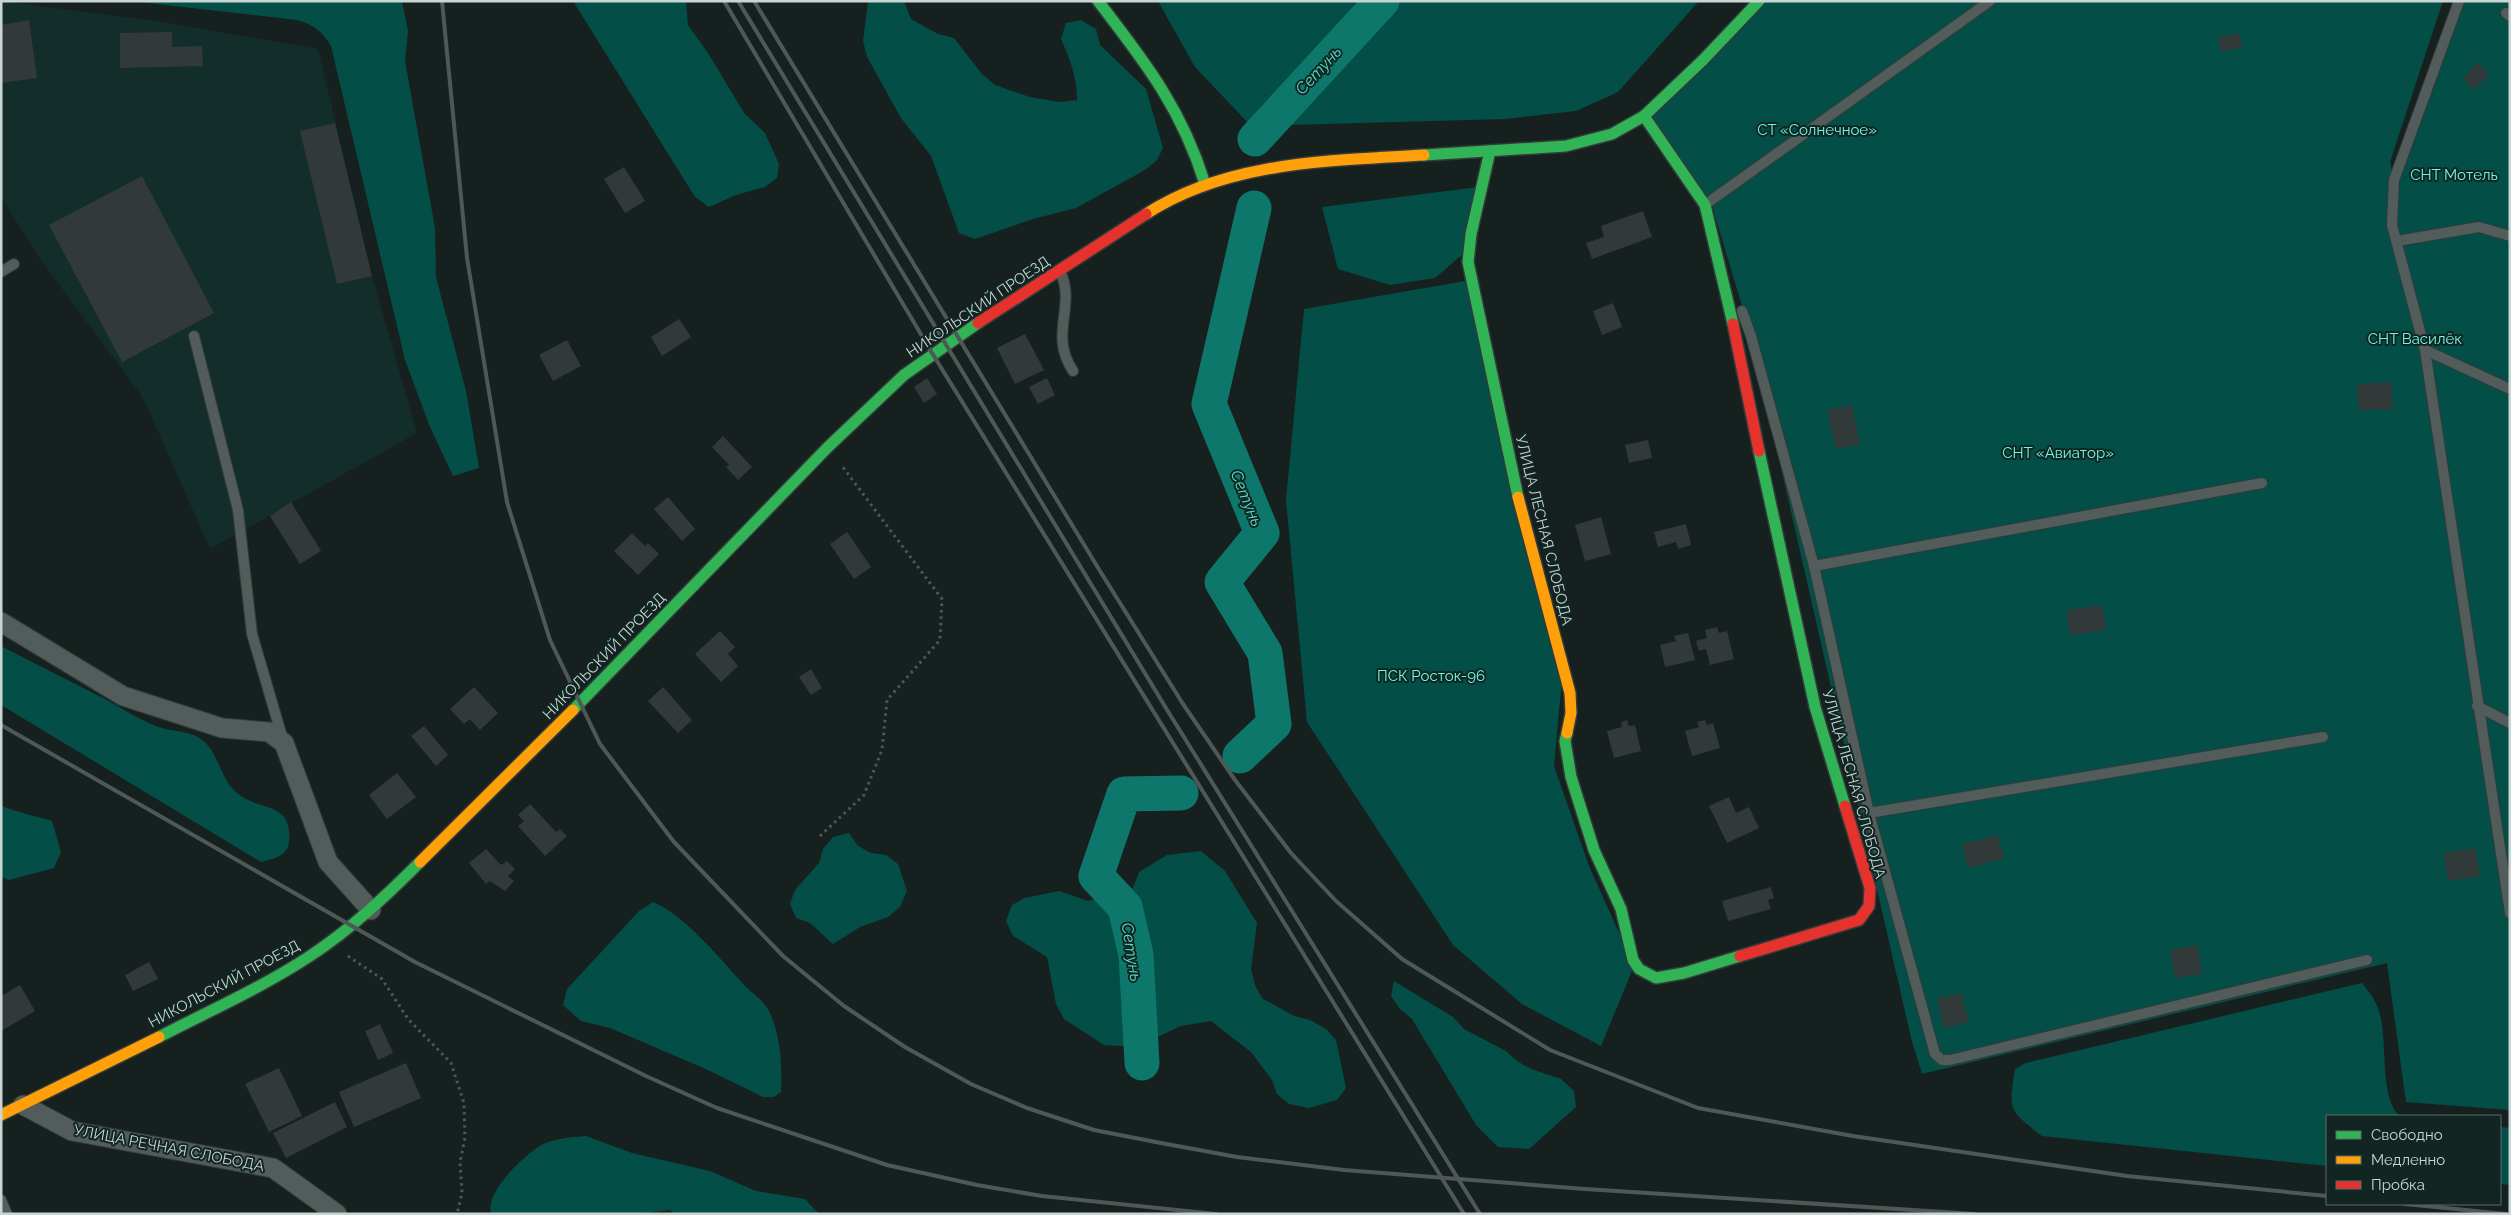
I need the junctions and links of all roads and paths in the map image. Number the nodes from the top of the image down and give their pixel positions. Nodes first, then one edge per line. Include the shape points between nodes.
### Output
1 (1098, 1) edge
2 (1759, 1) edge
3 (1990, 1) edge
4 (2459, 1) edge
5 (1644, 116) junction
6 (1490, 151) junction
7 (1205, 184) junction
8 (1704, 205) junction
9 (2510, 236) edge
10 (2397, 241) junction
11 (14, 264) dead end
12 (1059, 270) junction
13 (1, 272) edge
14 (194, 336) dead end
15 (2424, 350) junction
16 (1073, 371) dead end
17 (2510, 389) edge
18 (828, 447) junction
19 (2262, 483) dead end
20 (1814, 566) junction
21 (1, 622) edge
22 (2477, 706) junction
23 (2510, 723) edge
24 (2323, 737) dead end
25 (284, 744) junction
26 (1869, 813) junction
27 (820, 836) dead end
28 (371, 910) junction
29 (2510, 914) edge
30 (329, 942) junction
31 (2367, 960) dead end
32 (22, 1105) junction
33 (1, 1115) edge
34 (1, 1200) edge
35 (7, 1214) edge
36 (337, 1214) edge
37 (457, 1214) edge

1 - 7 main road via 1175,104 1199,160
2 - 5 main road, НИКОЛЬСКИЙ ПРОЕЗД
3 - 8 lane
4 - 10 lane via 2394,180 2392,225
5 - 6 main road, НИКОЛЬСКИЙ ПРОЕЗД via 1612,134 1566,146
5 - 8 main road, УЛИЦА ЛЕСНАЯ СЛОБОДА
6 - 7 main road, НИКОЛЬСКИЙ ПРОЕЗД via 1294,163
6 - 8 main road, УЛИЦА ЛЕСНАЯ СЛОБОДА via 1471,234 1470,280 1534,564 1570,693 1571,713 1564,741 1571,778 1594,850 1621,909 1634,960 1639,969 1656,978 1693,971 1859,920 1870,906 1870,888 1815,707 1722,273
7 - 12 main road, НИКОЛЬСКИЙ ПРОЕЗД via 1166,201
8 - 20 lane via 1751,336
9 - 10 lane via 2479,227
10 - 15 lane
11 - 13 lane
12 - 16 lane via 1066,288 1061,326 1063,353
12 - 18 main road, НИКОЛЬСКИЙ ПРОЕЗД via 932,353
14 - 25 lane via 238,510 252,634
15 - 17 lane
15 - 22 lane
18 - 27 path via 942,599 940,640 887,700 882,750 864,795
18 - 28 main road, НИКОЛЬСКИЙ ПРОЕЗД via 576,708
19 - 20 lane
20 - 26 lane
21 - 25 street via 123,696 222,728 269,732
22 - 23 lane
22 - 29 lane
24 - 26 lane
25 - 28 street via 328,862
26 - 31 lane via 1935,1054 1942,1060
28 - 30 main road, НИКОЛЬСКИЙ ПРОЕЗД
30 - 32 main road, НИКОЛЬСКИЙ ПРОЕЗД via 242,995
30 - 37 path via 382,979 408,1019 451,1064 464,1103 465,1138 460,1162 462,1193
32 - 33 main road, НИКОЛЬСКИЙ ПРОЕЗД
32 - 36 street, УЛИЦА РЕЧНАЯ СЛОБОДА via 72,1131 273,1168
34 - 35 lane

